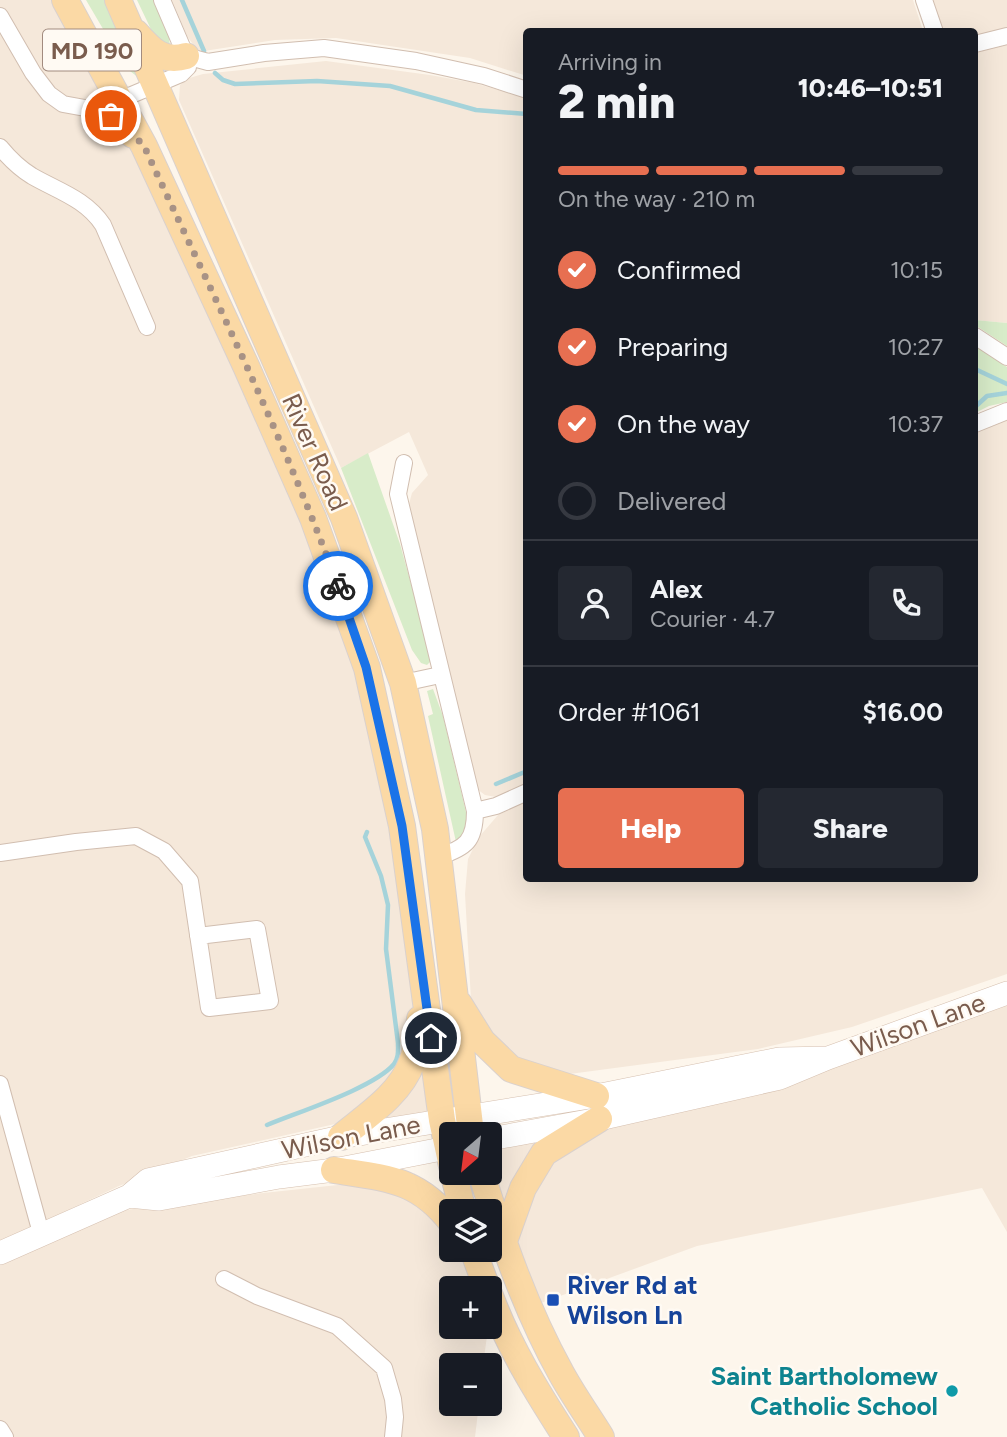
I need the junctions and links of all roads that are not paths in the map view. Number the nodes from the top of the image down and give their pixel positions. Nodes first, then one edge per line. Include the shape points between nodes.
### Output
1 (65, 0) edge
2 (118, 0) edge
3 (162, 0) edge
4 (924, 0) edge
5 (0, 16) edge
6 (130, 27) junction
7 (934, 28) edge
8 (1007, 36) edge
9 (978, 43) edge
10 (7, 45) edge
11 (186, 57) junction
12 (155, 85) junction
13 (523, 89) edge
14 (107, 105) junction
15 (0, 147) edge
16 (147, 327) dead end
17 (978, 338) edge
18 (1007, 357) edge
19 (1007, 411) edge
20 (978, 423) edge
21 (404, 463) dead end
22 (440, 675) junction
23 (402, 683) junction
24 (523, 794) edge
25 (475, 811) junction
26 (0, 853) edge
27 (438, 857) junction
28 (198, 936) junction
29 (423, 983) junction
30 (1007, 993) edge
31 (454, 996) junction
32 (0, 1084) edge
33 (598, 1108) junction
34 (443, 1120) junction
35 (454, 1122) edge
36 (470, 1122) edge
37 (493, 1122) edge
38 (502, 1136) edge
39 (341, 1137) junction
40 (439, 1159) edge
41 (334, 1170) junction
42 (485, 1185) edge
43 (129, 1196) junction
44 (439, 1208) edge
45 (41, 1233) junction
46 (503, 1244) junction
47 (0, 1253) edge
48 (224, 1279) dead end
49 (502, 1327) edge
50 (0, 1429) edge
51 (5, 1437) edge
52 (393, 1437) edge
53 (566, 1437) edge
54 (601, 1437) edge

1 - 14 main road, River Road / MD 190
2 - 6 main road, River Road / MD 190
3 - 11 street
4 - 7 street
5 - 10 street
6 - 11 main road via 160,56
6 - 12 main road, River Road / MD 190
8 - 9 street
10 - 14 street via 63,104
11 - 12 street via 185,71
11 - 13 street via 208,62 324,48 416,61
12 - 14 street
12 - 23 main road, River Road / MD 190 via 344,518
14 - 29 main road, River Road / MD 190 via 144,146 313,518 366,667 402,826
15 - 16 street via 31,175 94,212
17 - 18 street
19 - 20 street
21 - 22 street via 398,494
22 - 23 street
22 - 25 street
23 - 27 main road, River Road / MD 190
24 - 25 street
25 - 27 street via 466,844
26 - 28 street via 135,836 164,850 190,881
27 - 31 main road, River Road / MD 190
28 - 28 street via 209,1008 270,1001 257,929
29 - 34 main road, River Road / MD 190
29 - 39 main road via 418,1034 407,1073 391,1095
30 - 33 main road, Wilson Lane via 779,1078
31 - 33 main road via 482,1041 511,1069
31 - 36 main road, River Road / MD 190
32 - 45 street
33 - 37 main road, Wilson Lane
33 - 38 main road, Wilson Lane
33 - 46 main road via 544,1153 523,1188
34 - 35 main road, Wilson Lane
34 - 39 main road, Wilson Lane
39 - 43 main road, Wilson Lane via 148,1180
40 - 41 main road, Wilson Lane
41 - 43 main road, Wilson Lane via 159,1199
41 - 44 main road via 396,1180
42 - 46 main road
43 - 45 main road, Wilson Lane
45 - 47 main road, Wilson Lane
46 - 54 main road via 561,1372
48 - 52 street via 337,1326 384,1368 393,1399
49 - 53 main road
50 - 51 street

